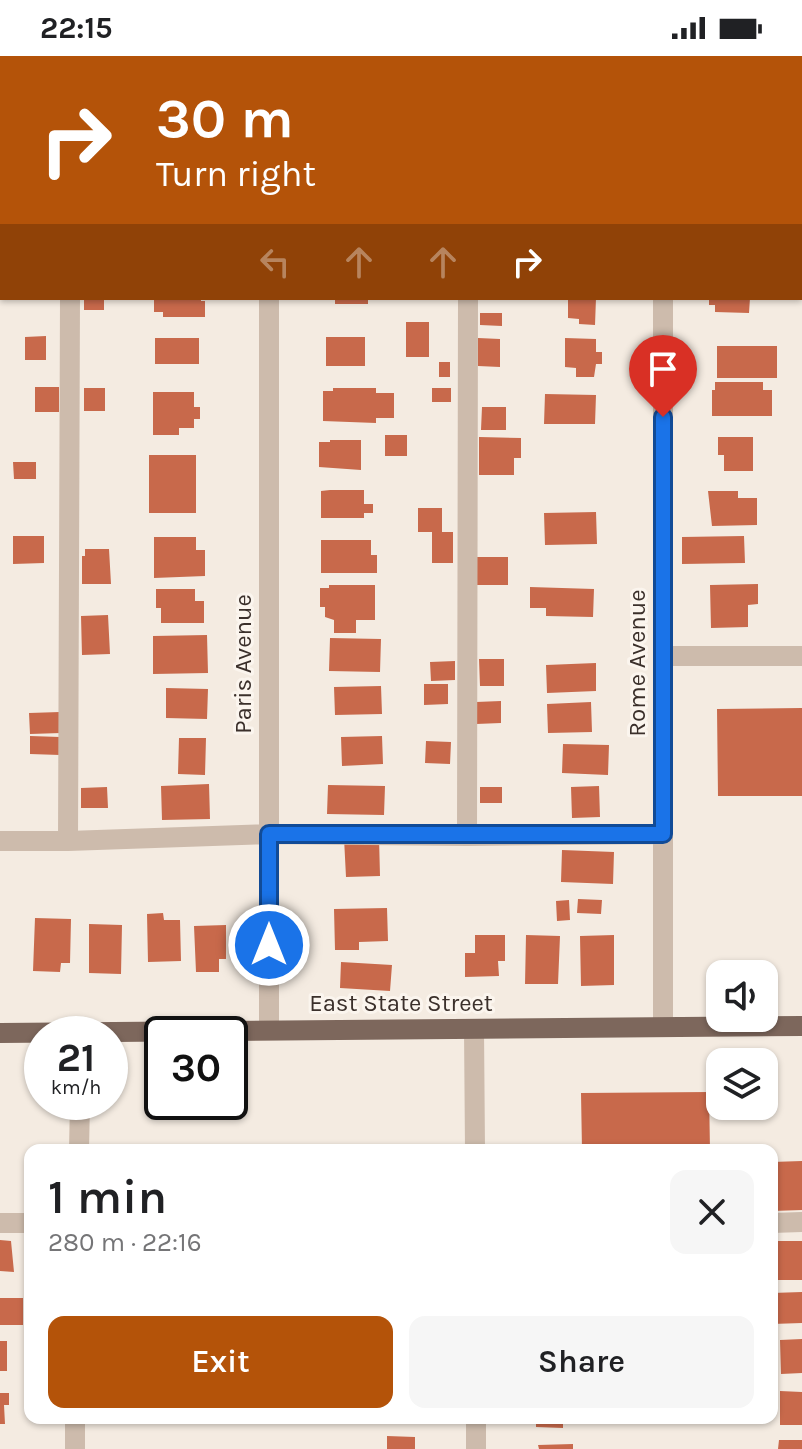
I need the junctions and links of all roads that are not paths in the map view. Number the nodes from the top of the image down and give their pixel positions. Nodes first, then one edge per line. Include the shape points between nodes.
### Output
1 (70, 300) edge
2 (269, 300) edge
3 (468, 300) edge
4 (663, 300) edge
5 (663, 656) junction
6 (802, 656) edge
7 (269, 834) junction
8 (663, 834) junction
9 (467, 836) junction
10 (0, 841) edge
11 (68, 841) junction
12 (802, 1026) edge
13 (663, 1027) junction
14 (474, 1029) junction
15 (269, 1030) junction
16 (128, 1032) edge
17 (0, 1033) edge
18 (24, 1033) edge
19 (80, 1120) edge
20 (79, 1144) edge
21 (475, 1144) edge
22 (802, 1222) edge
23 (0, 1223) edge
24 (24, 1223) edge
25 (778, 1223) edge
26 (75, 1424) edge
27 (476, 1424) edge
28 (75, 1449) edge
29 (476, 1449) edge

1 - 11 street
2 - 7 street, Paris Avenue
3 - 9 street
4 - 5 street, Rome Avenue
5 - 6 street
5 - 8 street, Rome Avenue
7 - 9 street
7 - 11 street
7 - 15 street, Paris Avenue
8 - 9 street
8 - 13 street, Rome Avenue
10 - 11 street
12 - 13 main road, East State Street
13 - 14 main road, East State Street
14 - 15 main road, East State Street
14 - 21 street
15 - 16 main road, East State Street
17 - 18 main road, East State Street
19 - 20 street
22 - 25 street
23 - 24 street
26 - 28 street
27 - 29 street

